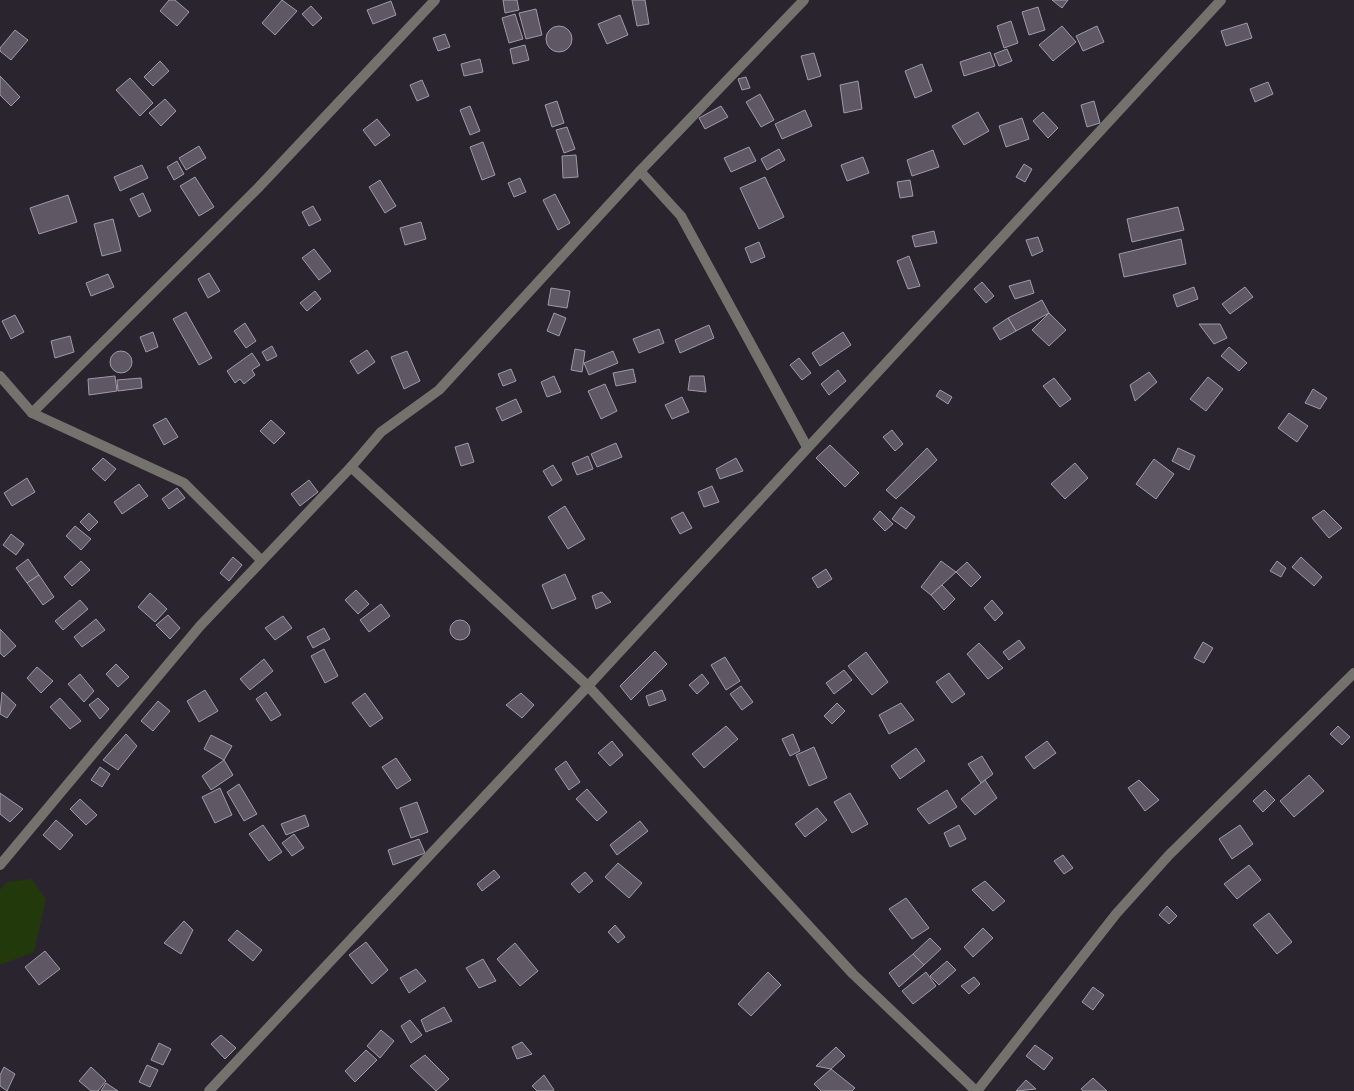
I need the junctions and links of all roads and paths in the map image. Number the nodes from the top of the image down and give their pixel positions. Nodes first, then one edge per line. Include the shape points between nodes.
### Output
1 (435, 0) edge
2 (804, 0) edge
3 (1221, 0) edge
4 (640, 171) junction
5 (0, 376) edge
6 (32, 413) junction
7 (807, 448) junction
8 (351, 467) junction
9 (261, 560) junction
10 (1354, 674) edge
11 (588, 686) junction
12 (0, 865) edge
13 (209, 1091) edge
14 (976, 1091) edge

1 - 6 street via 258,188
2 - 4 street
3 - 7 street
4 - 7 street via 681,216
4 - 8 street via 439,390 381,432
5 - 6 street
6 - 9 street via 184,483
7 - 11 street
8 - 9 street
8 - 11 street
9 - 12 street via 200,626
10 - 14 street via 1170,855 1116,914
11 - 13 street
11 - 14 street via 854,974

